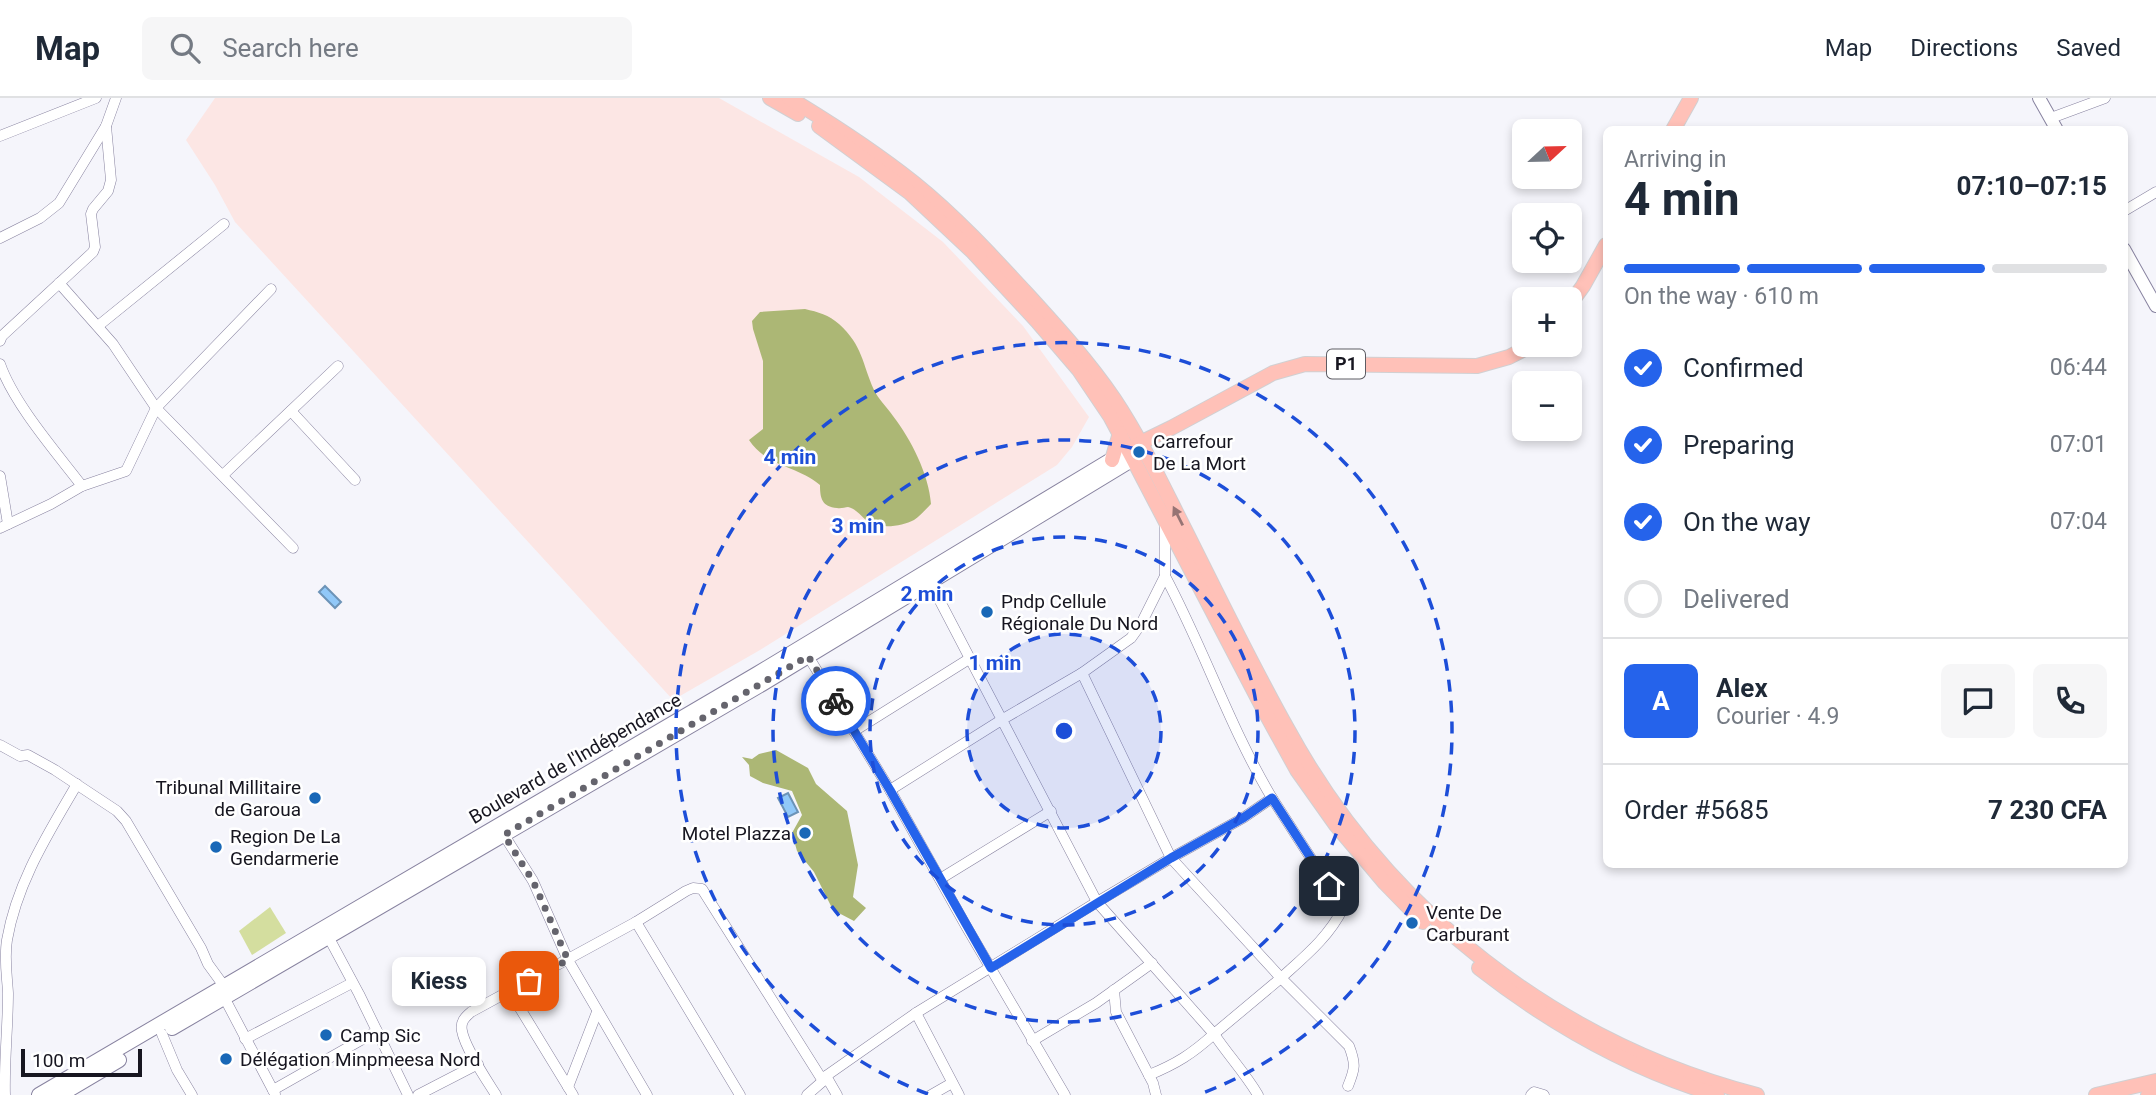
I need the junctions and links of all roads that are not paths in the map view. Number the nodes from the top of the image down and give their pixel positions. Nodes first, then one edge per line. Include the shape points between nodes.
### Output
1 (96, 98) edge
2 (116, 98) edge
3 (770, 98) edge
4 (789, 98) edge
5 (1691, 98) edge
6 (2039, 98) edge
7 (2105, 98) edge
8 (2054, 124) edge
9 (106, 126) junction
10 (1675, 126) edge
11 (0, 136) edge
12 (2156, 192) edge
13 (2128, 209) edge
14 (224, 224) dead end
15 (0, 238) edge
16 (1603, 250) edge
17 (2128, 256) edge
18 (59, 283) junction
19 (1582, 287) edge
20 (271, 289) dead end
21 (2156, 306) edge
22 (98, 326) junction
23 (0, 341) edge
24 (1512, 355) edge
25 (0, 364) edge
26 (338, 366) dead end
27 (2, 382) edge
28 (156, 408) junction
29 (290, 411) junction
30 (1119, 433) junction
31 (1137, 451) junction
32 (1112, 460) junction
33 (223, 475) junction
34 (0, 477) edge
35 (355, 480) dead end
36 (82, 486) junction
37 (1166, 519) junction
38 (4, 526) edge
39 (293, 548) dead end
40 (1165, 576) junction
41 (930, 582) junction
42 (808, 656) junction
43 (969, 659) junction
44 (1082, 673) junction
45 (1003, 719) junction
46 (854, 731) junction
47 (0, 745) edge
48 (77, 784) junction
49 (890, 790) junction
50 (1272, 798) junction
51 (1051, 811) junction
52 (504, 835) junction
53 (1171, 858) junction
54 (940, 879) junction
55 (1097, 902) junction
56 (636, 922) junction
57 (329, 938) junction
58 (568, 960) junction
59 (1152, 963) junction
60 (991, 968) junction
61 (1281, 978) junction
62 (350, 984) dead end
63 (1114, 990) junction
64 (510, 992) junction
65 (225, 993) junction
66 (597, 1012) junction
67 (916, 1013) junction
68 (377, 1031) junction
69 (162, 1034) junction
70 (1214, 1034) junction
71 (246, 1039) junction
72 (1032, 1041) junction
73 (478, 1065) junction
74 (1149, 1074) junction
75 (824, 1079) junction
76 (2156, 1082) edge
77 (952, 1083) junction
78 (1348, 1086) dead end
79 (571, 1091) edge
80 (275, 1093) edge
81 (2156, 1093) edge
82 (5, 1095) edge
83 (39, 1095) edge
84 (60, 1095) edge
85 (191, 1095) edge
86 (408, 1095) edge
87 (418, 1095) edge
88 (496, 1095) edge
89 (647, 1095) edge
90 (740, 1095) edge
91 (807, 1095) edge
92 (837, 1095) edge
93 (931, 1095) edge
94 (959, 1095) edge
95 (1065, 1095) edge
96 (1156, 1095) edge
97 (1258, 1095) edge
98 (1531, 1095) edge
99 (1544, 1095) edge
100 (1717, 1095) edge
101 (1757, 1095) edge
102 (2096, 1095) edge
103 (2148, 1095) edge

1 - 11 street
2 - 9 street
3 - 30 main road via 816,124 908,192 973,252 1079,370
4 - 31 main road via 915,184 977,241 1068,338 1113,399
5 - 10 main road
6 - 8 street
7 - 8 street
9 - 15 street via 59,203
9 - 18 street via 111,180 91,214 95,247
12 - 13 street
14 - 22 street
16 - 19 main road
17 - 21 street
18 - 22 street
18 - 23 street
20 - 28 street
22 - 28 street
24 - 31 main road, P1 via 1477,366 1305,364 1273,373 1171,428 1156,445
25 - 27 street
26 - 29 street
27 - 36 street
28 - 33 street
28 - 36 street via 126,471
29 - 33 street
29 - 35 street
30 - 31 main road
30 - 32 main road
31 - 32 main road, Boulevard de l'Indépendance
31 - 37 main road
31 - 41 main road, Boulevard de l'Indépendance
101 -> 31 main road via 1699,1079 1594,1033 1483,960 1425,911 1345,820 1306,764
32 - 65 main road, Boulevard de l'Indépendance
33 - 39 street
34 - 38 street
36 - 38 street
37 - 40 street
37 - 100 main road via 1297,770 1336,825 1428,928 1540,1012 1597,1046 1640,1068
40 - 44 street via 1131,638
40 - 50 street via 1251,764
41 - 42 main road, Boulevard de l'Indépendance
41 - 43 street
42 - 46 street
42 - 52 main road, Boulevard de l'Indépendance
43 - 45 street
43 - 46 street
44 - 45 street
44 - 53 street
45 - 49 street
45 - 51 street
46 - 49 street
47 - 48 street via 20,756 28,755
48 - 65 street via 127,821
48 - 82 street via 34,858 7,940
49 - 54 street
50 - 53 street
50 - 61 street via 1343,908 1322,940
51 - 54 street
51 - 55 street
52 - 57 main road, Boulevard de l'Indépendance
52 - 58 street via 533,881
53 - 55 street
53 - 61 street
54 - 60 street
55 - 59 street
55 - 60 street
56 - 58 street
56 - 75 street via 685,891 702,889
56 - 90 street
57 - 65 main road, Boulevard de l'Indépendance
57 - 68 street
58 - 64 street
58 - 66 street
59 - 63 street
59 - 70 street
60 - 67 street
60 - 72 street
61 - 70 street
61 - 78 street via 1349,1046 1355,1070
62 - 71 street
63 - 72 street
63 - 74 street via 1116,1012
64 - 73 street via 464,1019 461,1029
64 - 79 street
65 - 69 main road, Boulevard de l'Indépendance
65 - 71 street
65 - 83 main road, Boulevard de l'Indépendance
66 - 79 street
66 - 89 street
67 - 75 street
67 - 77 street
68 - 80 street
68 - 86 street
69 - 84 main road, Boulevard de l'Indépendance
69 - 85 street
70 - 74 street via 1175,1065
70 - 97 street
71 - 80 street
72 - 95 street
73 - 87 street
73 - 88 street
74 - 96 street
75 - 91 street
75 - 92 street
76 - 102 main road
77 - 93 street
77 - 94 street
81 - 103 main road
98 - 99 street

